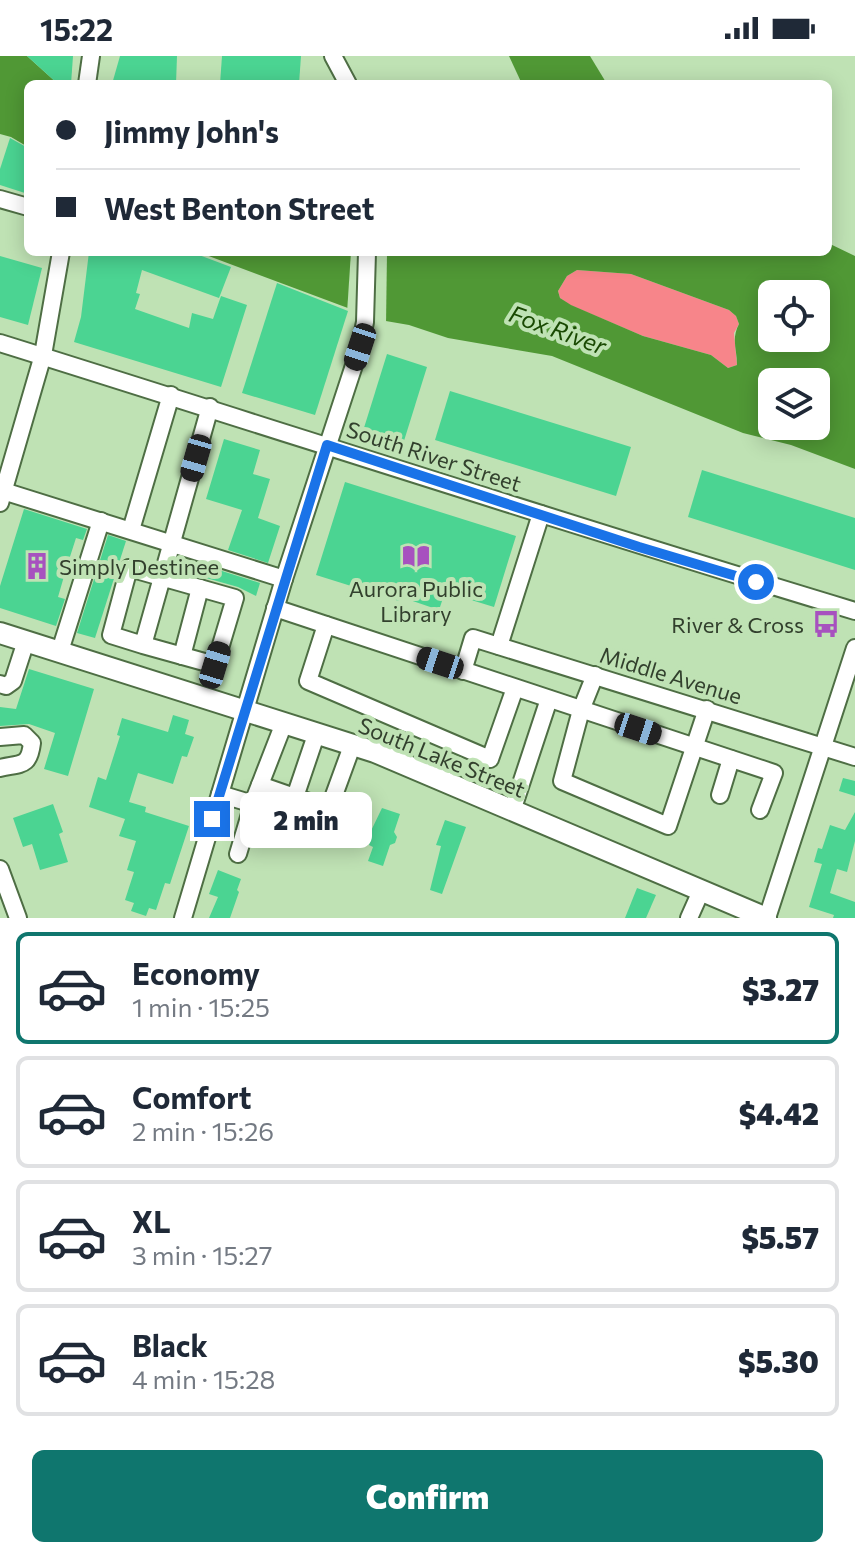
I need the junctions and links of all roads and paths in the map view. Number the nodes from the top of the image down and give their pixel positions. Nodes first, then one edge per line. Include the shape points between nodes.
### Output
1 (91, 56) edge
2 (333, 56) edge
3 (88, 80) edge
4 (346, 80) edge
5 (0, 199) edge
6 (24, 206) edge
7 (60, 256) edge
8 (367, 256) edge
9 (0, 343) edge
10 (43, 355) junction
11 (171, 395) junction
12 (210, 407) junction
13 (327, 445) junction
14 (1, 495) edge
15 (541, 514) junction
16 (101, 521) junction
17 (131, 530) junction
18 (171, 543) junction
19 (162, 578) junction
20 (284, 579) junction
21 (200, 588) junction
22 (275, 608) junction
23 (855, 611) edge
24 (326, 625) junction
25 (0, 633) edge
26 (26, 641) junction
27 (143, 645) junction
28 (499, 646) junction
29 (855, 648) edge
30 (60, 651) junction
31 (182, 656) junction
32 (463, 671) junction
33 (595, 675) junction
34 (0, 684) edge
35 (515, 688) junction
36 (549, 699) junction
37 (707, 709) junction
38 (581, 710) junction
39 (244, 711) junction
40 (284, 723) junction
41 (316, 735) junction
42 (0, 737) edge
43 (352, 746) junction
44 (823, 746) junction
45 (694, 747) junction
46 (855, 757) edge
47 (731, 759) junction
48 (0, 768) edge
49 (260, 785) junction
50 (220, 794) junction
51 (720, 795) dead end
52 (295, 797) junction
53 (253, 804) junction
54 (760, 810) dead end
55 (512, 811) junction
56 (238, 854) dead end
57 (0, 869) edge
58 (701, 891) junction
59 (18, 918) edge
60 (183, 918) edge
61 (689, 918) edge
62 (767, 918) edge

1 - 3 street
2 - 4 street
5 - 6 street
7 - 10 street
8 - 13 street via 360,347
9 - 10 street, South River Street
10 - 11 street, South River Street
10 - 14 street
11 - 12 street, South River Street
11 - 17 street
12 - 13 street, South River Street
12 - 18 street
13 - 15 street, South River Street
13 - 20 street
14 - 16 street
15 - 23 street, South River Street
15 - 28 street
16 - 17 street
16 - 30 street
17 - 18 street
18 - 19 street
18 - 20 street
19 - 21 street
19 - 27 street
19 - 27 street via 129,568 111,635
20 - 22 street
21 - 31 street
21 - 31 street via 235,598 215,665
22 - 24 street
22 - 39 street
24 - 32 street
24 - 35 street via 308,681 490,759
25 - 26 main road, South Lake Street
26 - 30 main road, South Lake Street
26 - 34 street via 13,681
27 - 31 street
28 - 32 street, Middle Avenue via 473,638
28 - 33 street, Middle Avenue
29 - 44 street
30 - 39 main road, South Lake Street
32 - 35 street
33 - 37 street, Middle Avenue
33 - 38 street
35 - 36 street
36 - 38 street
36 - 55 street
37 - 44 street, Middle Avenue
37 - 45 street
38 - 45 street
38 - 45 street via 562,781 668,826
39 - 40 main road, South Lake Street
39 - 50 street
40 - 41 main road, South Lake Street
40 - 49 street
41 - 43 main road, South Lake Street
41 - 52 street
42 - 48 street via 24,735 32,743 26,762
43 - 52 street via 329,809
43 - 55 main road, South Lake Street
44 - 46 street, Middle Avenue
44 - 62 street
45 - 47 street
47 - 51 street
47 - 54 street via 774,773
49 - 52 street
49 - 53 street
50 - 53 street
50 - 60 street
53 - 56 street
55 - 58 main road, South Lake Street
57 - 59 street
58 - 61 street
58 - 62 main road, South Lake Street

